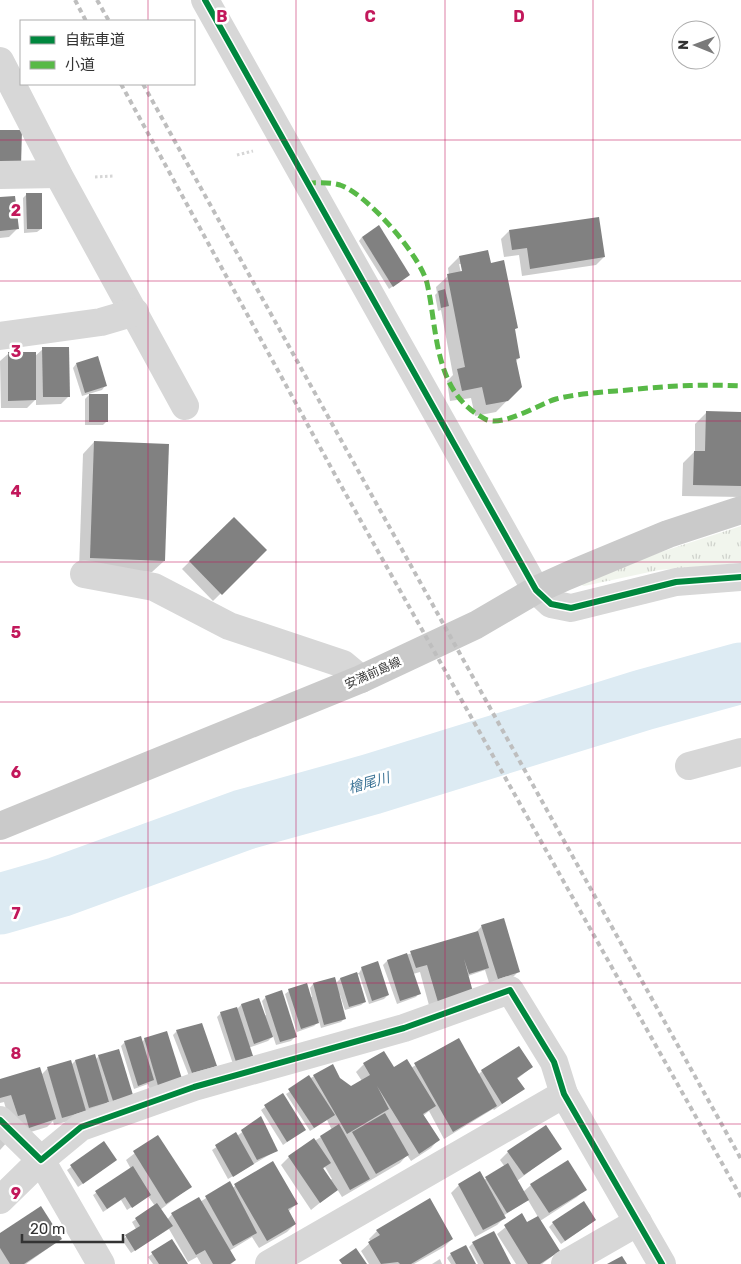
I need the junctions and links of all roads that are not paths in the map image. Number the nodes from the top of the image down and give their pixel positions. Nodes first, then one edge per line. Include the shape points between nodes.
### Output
1 (205, 0) edge
2 (0, 61) edge
3 (58, 174) junction
4 (0, 175) edge
5 (136, 312) junction
6 (0, 336) edge
7 (185, 406) dead end
8 (741, 510) edge
9 (84, 574) dead end
10 (741, 577) edge
11 (536, 590) junction
12 (361, 679) junction
13 (741, 752) edge
14 (689, 766) dead end
15 (0, 826) edge
16 (564, 1094) junction
17 (0, 1120) edge
18 (40, 1160) junction
19 (0, 1200) edge
20 (638, 1222) junction
21 (101, 1264) edge
22 (269, 1264) edge
23 (564, 1264) edge
24 (662, 1264) edge

1 - 11 street
2 - 3 street
3 - 4 street
3 - 5 street
5 - 6 street via 100,322
5 - 7 street
8 - 11 main road, 安満前島線 via 668,534
9 - 12 street via 154,587 229,626 343,664
10 - 11 street via 676,582 571,608 551,604
11 - 12 main road, 安満前島線 via 476,625
12 - 15 main road, 安満前島線
13 - 14 street
16 - 18 street via 554,1062 510,990 404,1028 194,1087 82,1127
16 - 20 street
16 - 22 street
17 - 18 street
18 - 19 street
18 - 21 street
20 - 23 street
20 - 24 street

